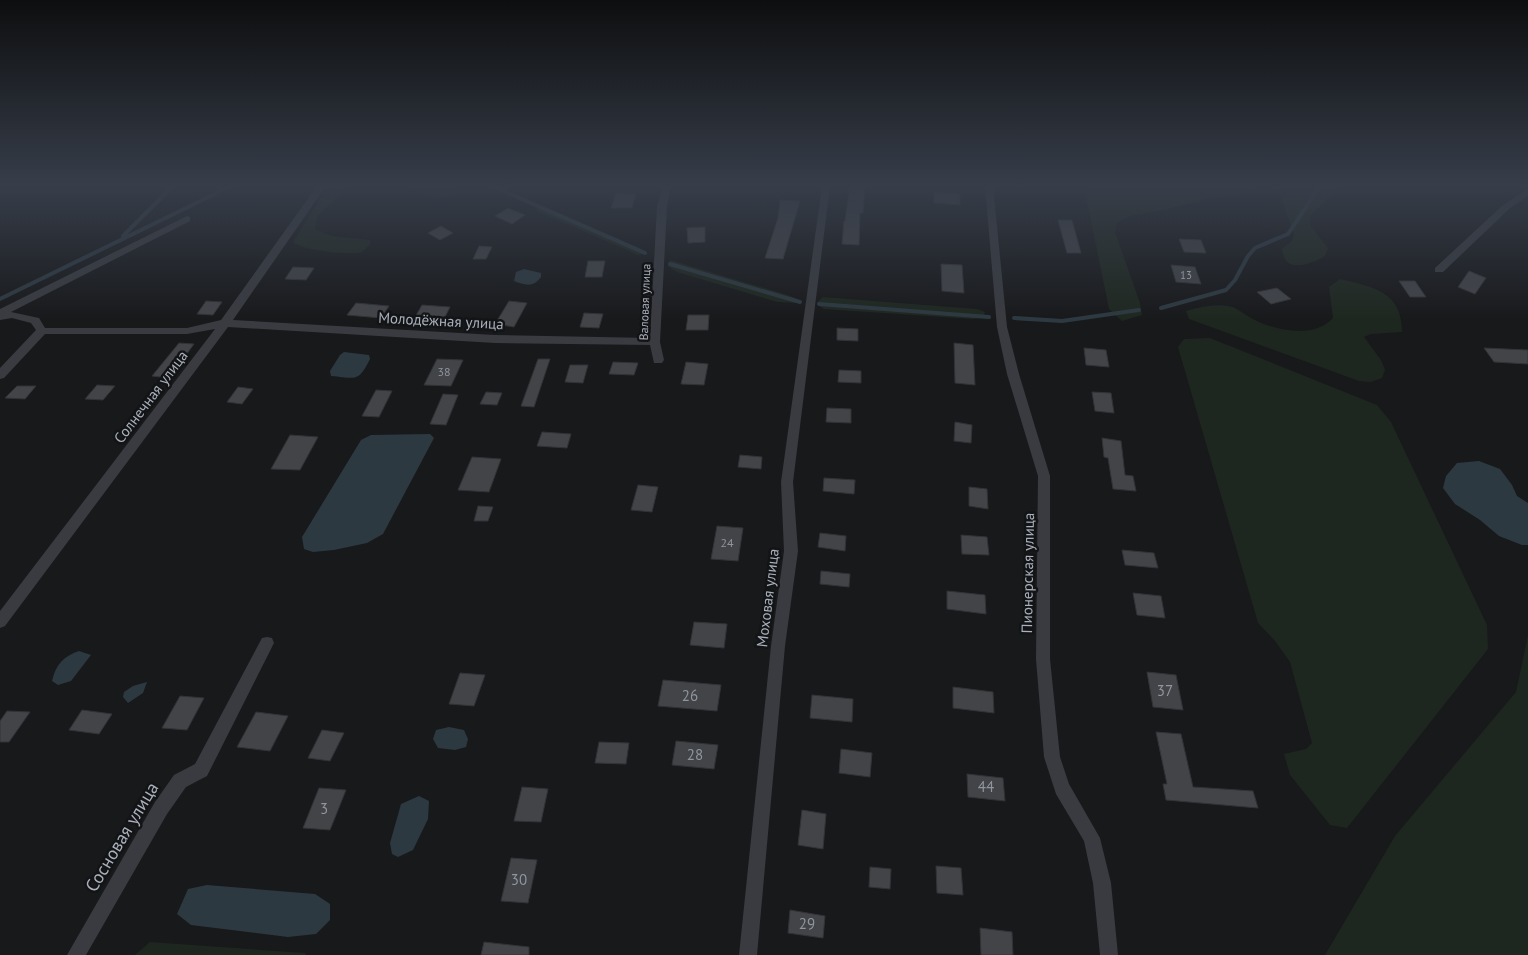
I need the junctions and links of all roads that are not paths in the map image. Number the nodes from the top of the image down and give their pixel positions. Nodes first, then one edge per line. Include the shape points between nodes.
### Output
1 (164, 231) edge
2 (290, 231) edge
3 (661, 231) edge
4 (820, 231) edge
5 (993, 231) edge
6 (1481, 231) edge
7 (1439, 270) dead end
8 (0, 313) edge
9 (0, 317) edge
10 (225, 323) junction
11 (42, 331) junction
12 (655, 342) junction
13 (658, 360) dead end
14 (0, 375) edge
15 (0, 622) edge
16 (267, 643) dead end
17 (76, 955) edge
18 (748, 955) edge
19 (1109, 955) edge

1 - 8 street
2 - 10 street, Солнечная улица
3 - 12 street, Валовая улица
4 - 18 street, Моховая улица via 787,482 791,551 778,646
5 - 19 street, Пионерская улица via 1002,327 1044,476 1043,659 1052,757 1062,788 1092,838 1102,883
6 - 7 street
9 - 11 street via 35,320
10 - 11 street, Молодёжная улица via 187,331
10 - 12 street, Молодёжная улица via 487,339
10 - 15 street, Солнечная улица
11 - 14 street
12 - 13 street, Валовая улица
16 - 17 street, Сосновая улица via 201,770 180,781 161,808

